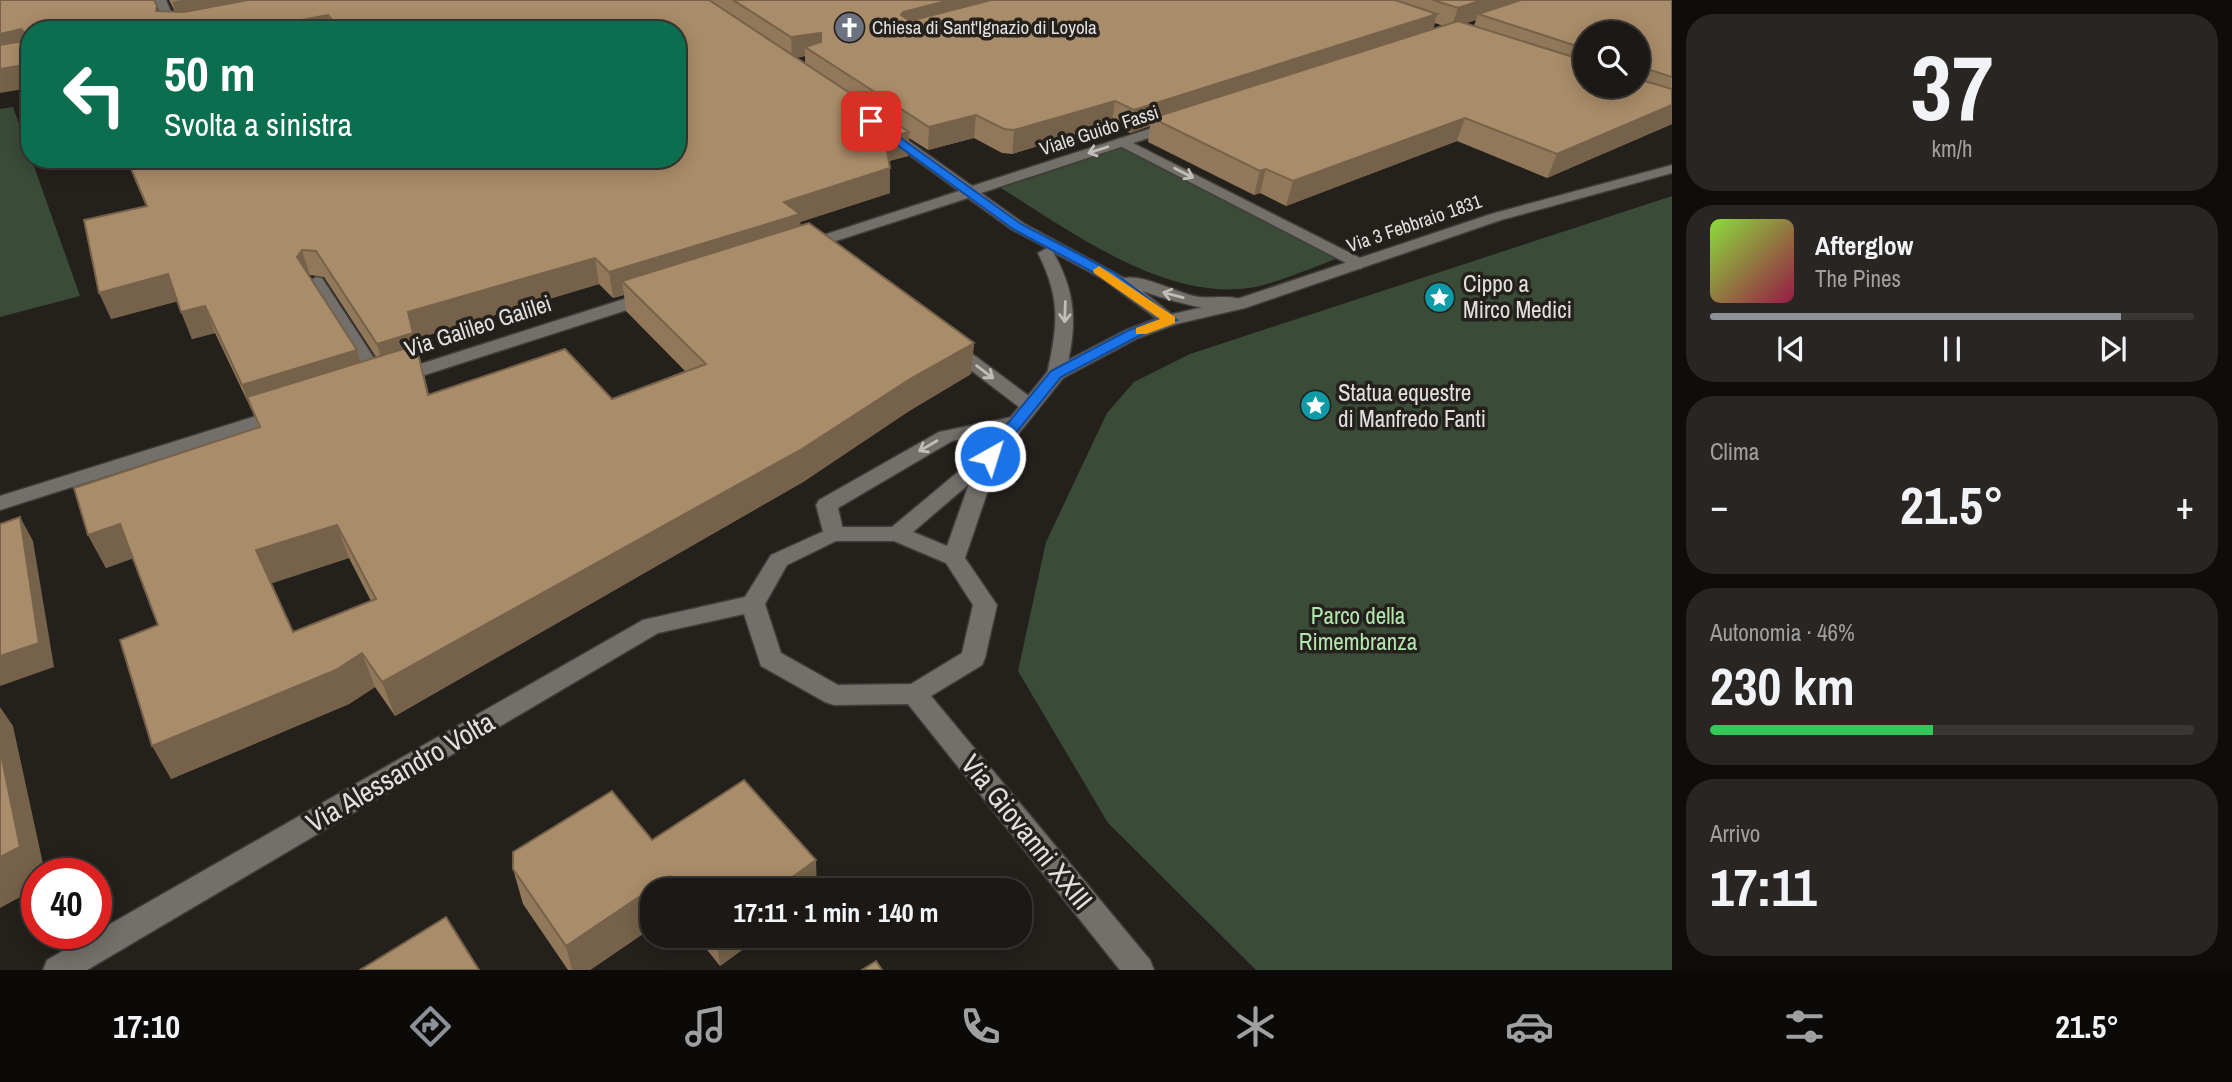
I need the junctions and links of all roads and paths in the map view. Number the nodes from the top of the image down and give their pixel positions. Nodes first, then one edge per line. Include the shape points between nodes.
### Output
1 (160, 0) edge
2 (169, 21) edge
3 (1189, 121) edge
4 (878, 126) edge
5 (1124, 142) junction
6 (1672, 169) edge
7 (971, 193) junction
8 (1017, 226) junction
9 (813, 244) junction
10 (787, 252) edge
11 (1046, 253) junction
12 (834, 259) edge
13 (1360, 264) junction
14 (1109, 275) junction
15 (316, 282) edge
16 (669, 290) edge
17 (1239, 304) junction
18 (1170, 320) junction
19 (930, 332) edge
20 (1056, 374) junction
21 (1030, 406) junction
22 (303, 408) edge
23 (1017, 422) junction
24 (990, 456) junction
25 (0, 503) edge
26 (833, 534) junction
27 (897, 534) junction
28 (954, 558) junction
29 (753, 604) junction
30 (915, 694) junction
31 (58, 970) edge
32 (1139, 970) edge

1 - 2 street
3 - 5 street, Viale Guido Fassi
4 - 7 street
5 -> 7 street, Viale Guido Fassi
5 -> 13 street
6 - 13 street, Via 3 Febbraio 1831 via 1496,217
7 - 8 street
7 - 9 street
8 - 11 street
8 - 14 street
9 - 10 street
9 - 12 street
11 - 18 street
11 -> 20 street via 1062,280 1067,309
13 - 17 street, Via 3 Febbraio 1831
17 -> 14 street via 1196,302
14 - 18 street
15 - 16 street, Via Galileo Galilei via 375,385
17 - 18 street, Via 3 Febbraio 1831
18 - 20 street via 1132,334
19 -> 21 street
20 - 21 street
21 - 23 street
22 - 25 street
23 - 24 street
23 -> 26 street via 946,436 827,505
24 - 27 street
24 - 28 street
26 - 27 street
26 - 29 street via 779,560
27 - 28 street
28 - 30 street via 985,605 973,658
29 - 30 street via 770,659 834,695
29 - 31 street, Via Alessandro Volta via 652,626
30 - 32 street, Via Giovanni XXIII

